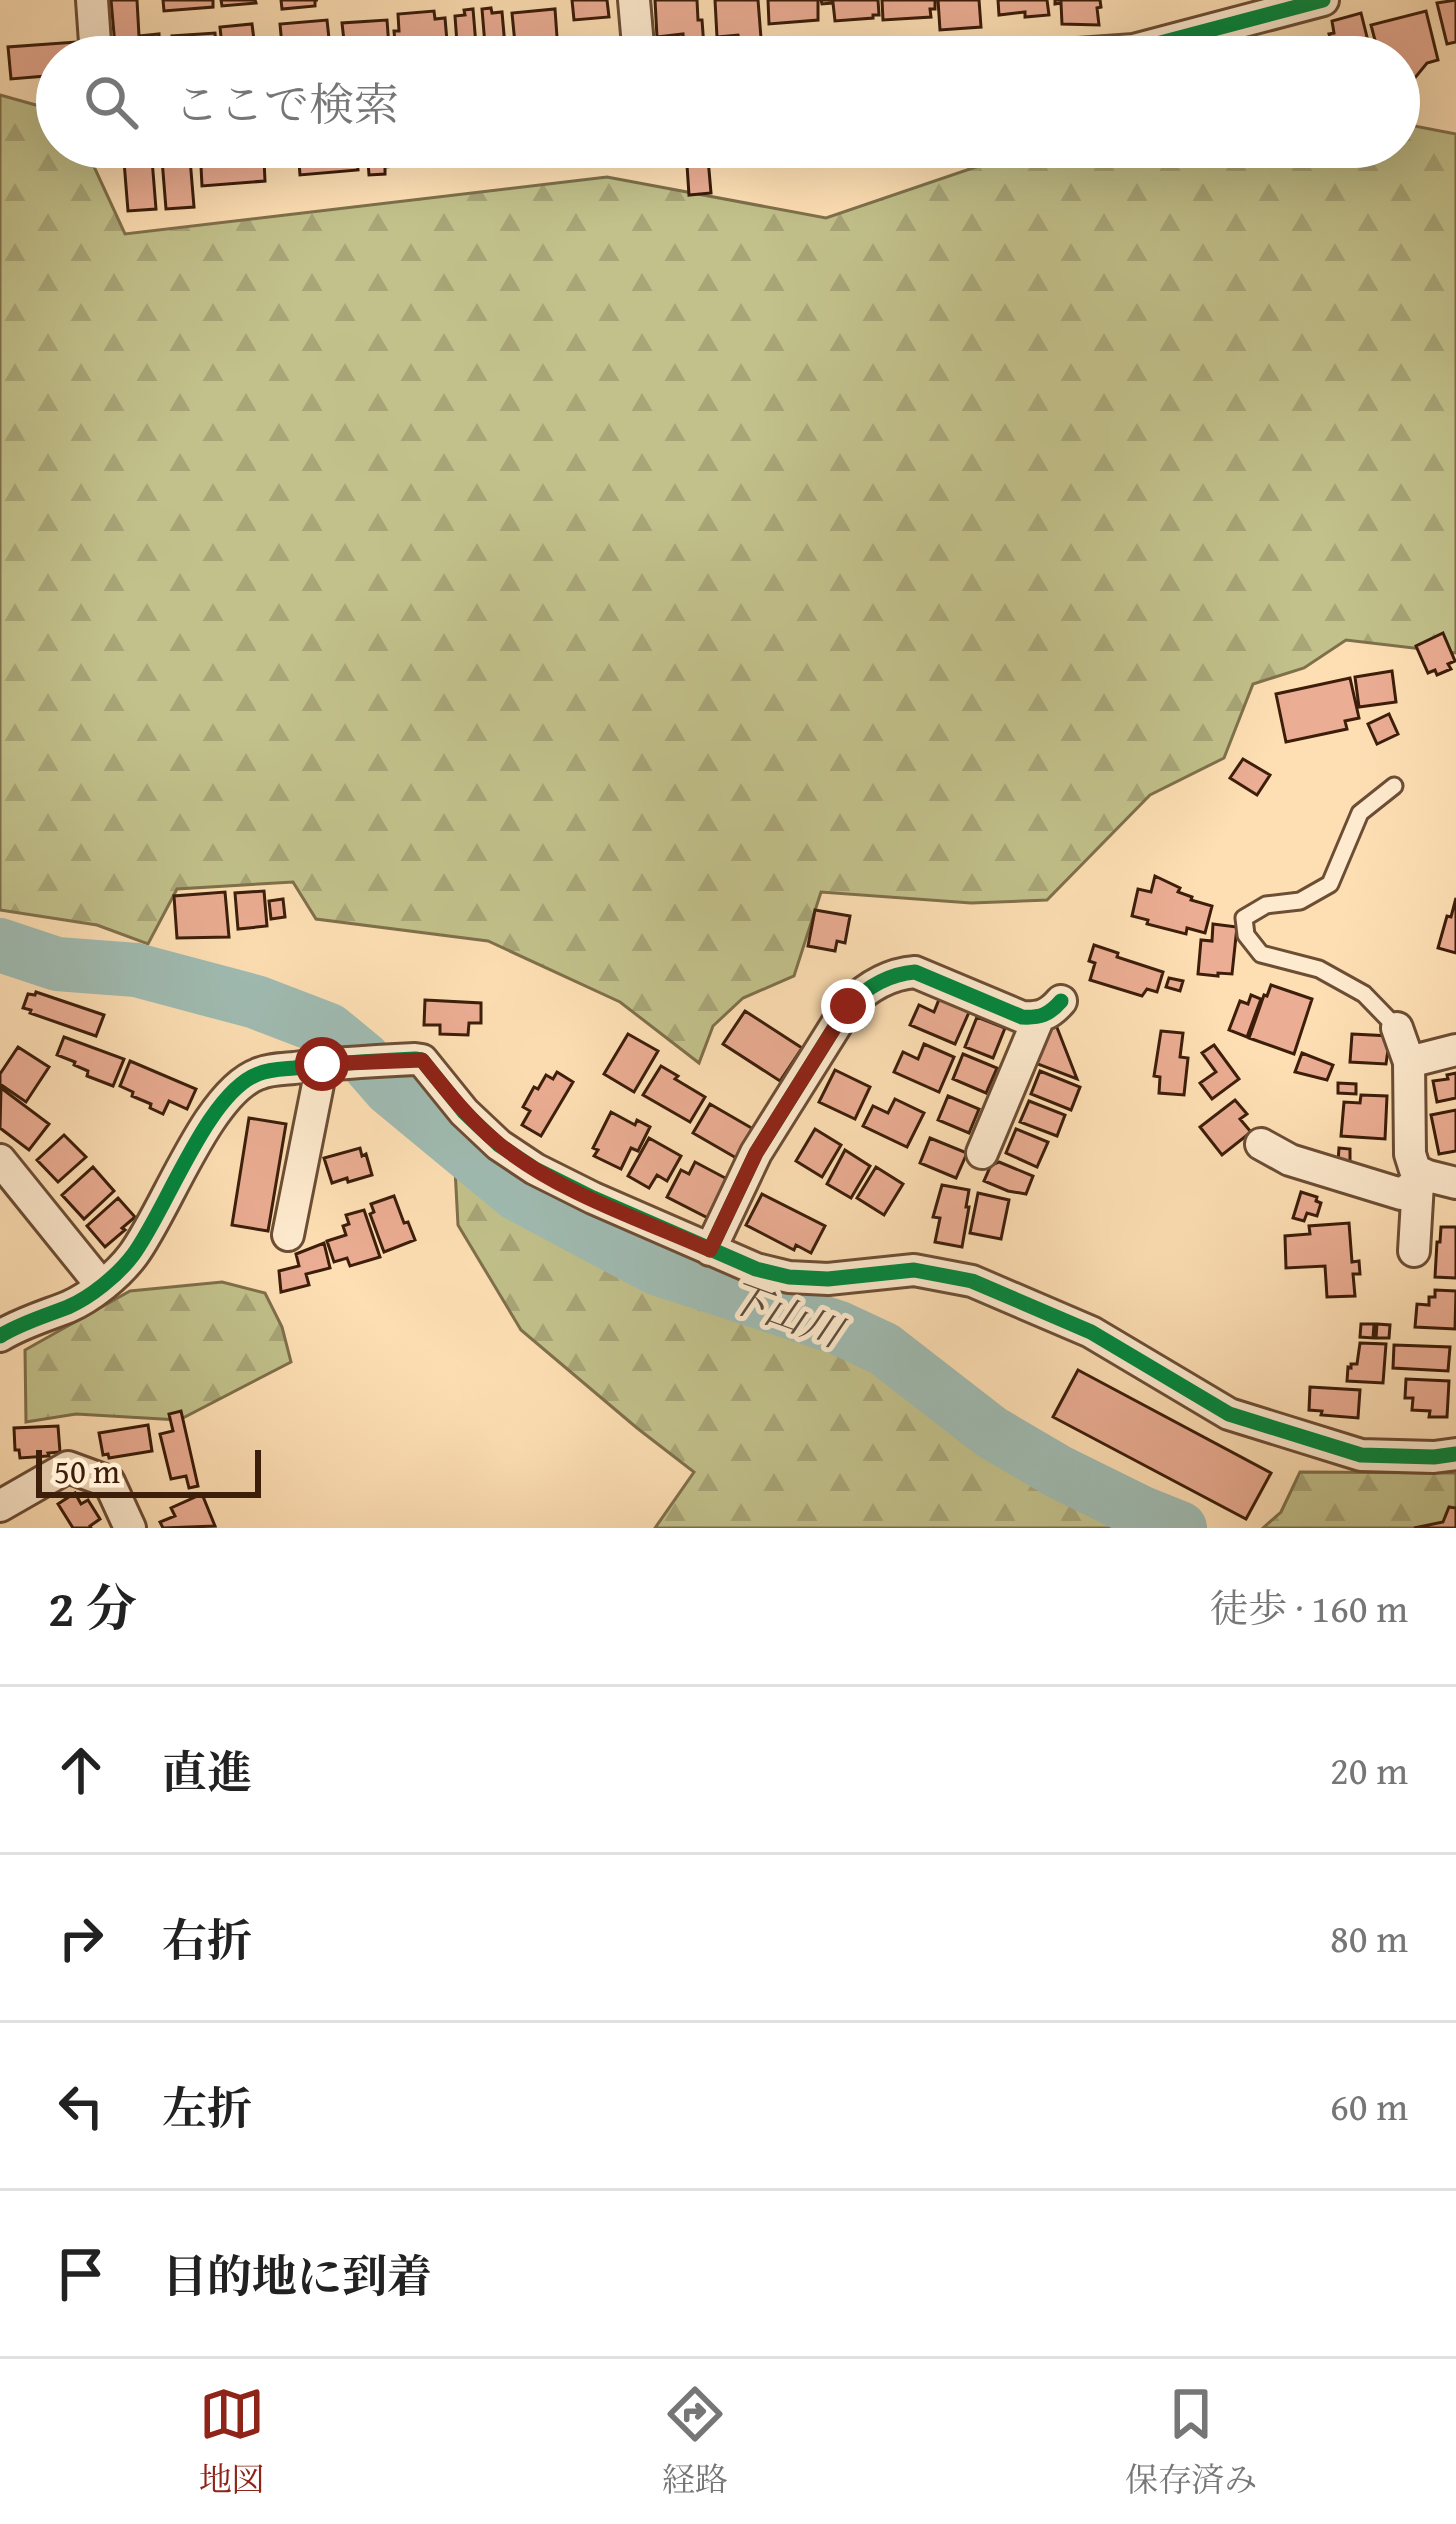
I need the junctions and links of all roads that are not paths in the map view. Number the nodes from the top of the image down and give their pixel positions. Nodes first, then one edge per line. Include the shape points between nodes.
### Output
1 (92, 0) edge
2 (634, 0) edge
3 (1323, 0) edge
4 (1202, 16) edge
5 (95, 36) edge
6 (637, 36) edge
7 (1162, 36) edge
8 (1394, 786) dead end
9 (1396, 1028) joint
10 (1456, 1050) edge
11 (1409, 1062) junction
12 (330, 1064) junction
13 (1261, 1144) dead end
14 (982, 1153) dead end
15 (0, 1160) edge
16 (1434, 1181) edge
17 (288, 1235) dead end
18 (710, 1250) junction
19 (1414, 1251) dead end
20 (101, 1285) junction
21 (0, 1336) edge
22 (1456, 1454) edge
23 (0, 1506) edge
24 (130, 1528) edge

1 - 5 street
2 - 6 street
3 - 4 street
4 - 7 street
8 - 9 lane via 1360,813 1330,884 1244,918 1261,954 1334,977
9 - 11 street
10 - 11 street
11 - 16 street via 1410,1154 1415,1170
12 - 17 street
12 - 18 street via 422,1060 464,1112 536,1169
12 - 20 street via 261,1072 231,1091 133,1256
13 - 16 street via 1401,1194
14 - 18 street via 1050,1009 1022,1017 915,972 897,974 848,1006 756,1153
15 - 20 street
16 - 19 street
18 - 22 street via 789,1277 914,1270 972,1281 1091,1332 1229,1414 1361,1455
20 - 21 street
23 - 24 street via 68,1467 109,1482

